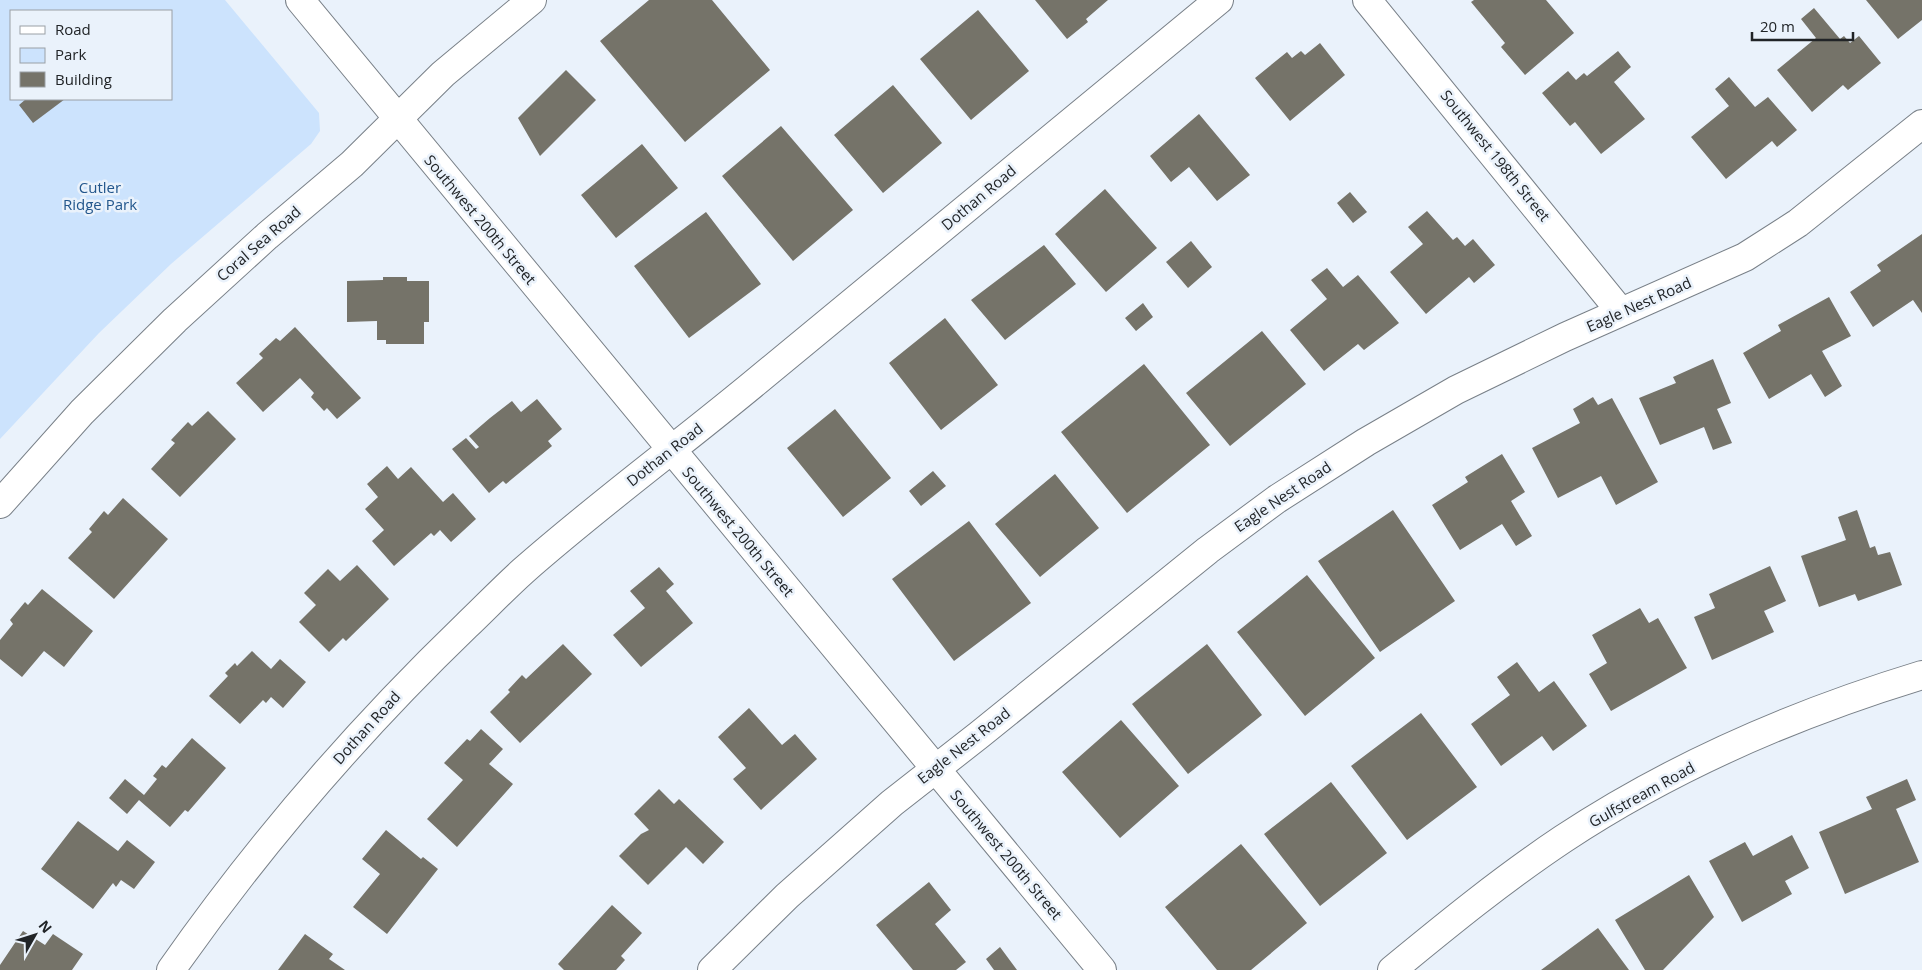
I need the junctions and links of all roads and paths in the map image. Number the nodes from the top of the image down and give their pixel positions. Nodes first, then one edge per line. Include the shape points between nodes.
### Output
1 (300, 0) edge
2 (532, 0) edge
3 (1219, 0) edge
4 (1367, 0) edge
5 (396, 118) junction
6 (1922, 124) edge
7 (1622, 312) junction
8 (672, 451) junction
9 (0, 504) edge
10 (1922, 675) edge
11 (935, 769) junction
12 (171, 970) edge
13 (712, 970) edge
14 (1102, 970) edge
15 (1392, 970) edge

1 - 5 street, Southwest 200th Street
2 - 5 street, Coral Sea Road via 442,74
3 - 8 street, Dothan Road
4 - 7 street, Southwest 198th Street
5 - 8 street, Southwest 200th Street
5 - 9 street, Coral Sea Road via 352,164 250,251 153,341 82,412
6 - 7 street, Eagle Nest Road via 1769,242 1723,268
7 - 11 street, Eagle Nest Road via 1456,390 1306,479 1208,550
8 - 11 street, Southwest 200th Street
8 - 12 street, Dothan Road via 519,574 376,717 252,861
10 - 15 street, Gulfstream Road via 1795,719 1656,785 1564,838 1521,868
11 - 13 street, Eagle Nest Road via 787,896
11 - 14 street, Southwest 200th Street

